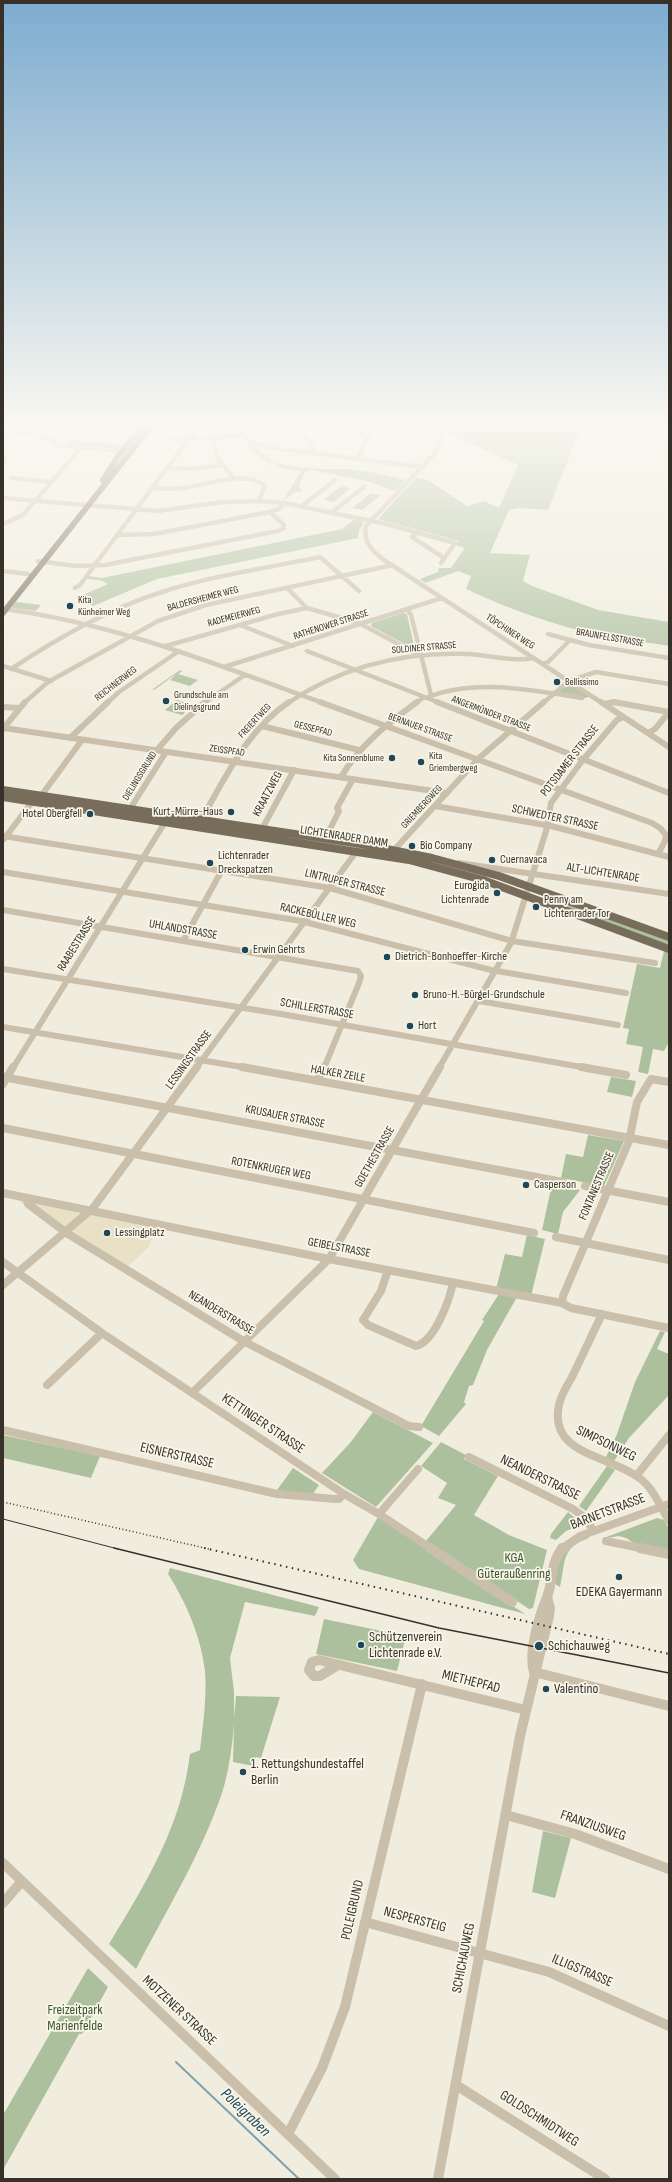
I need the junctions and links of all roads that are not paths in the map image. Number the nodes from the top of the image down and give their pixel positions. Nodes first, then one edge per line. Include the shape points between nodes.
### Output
1 (69, 527) edge
2 (123, 527) edge
3 (192, 527) edge
4 (284, 527) edge
5 (367, 527) edge
6 (395, 527) edge
7 (418, 532) junction
8 (117, 535) junction
9 (444, 558) junction
10 (41, 562) junction
11 (441, 563) dead end
12 (392, 565) junction
13 (94, 566) junction
14 (3, 571) edge
15 (28, 574) junction
16 (341, 576) junction
17 (75, 588) dead end
18 (287, 588) junction
19 (358, 591) dead end
20 (442, 598) junction
21 (307, 608) junction
22 (4, 609) edge
23 (407, 609) junction
24 (85, 624) junction
25 (362, 624) junction
26 (240, 625) junction
27 (548, 634) dead end
28 (129, 636) junction
29 (570, 640) junction
30 (166, 646) junction
31 (293, 646) junction
32 (178, 651) junction
33 (307, 651) dead end
34 (421, 655) junction
35 (534, 658) junction
36 (669, 658) edge
37 (543, 664) junction
38 (3, 666) edge
39 (224, 667) junction
40 (11, 669) junction
41 (353, 669) junction
42 (245, 675) junction
43 (51, 681) junction
44 (569, 681) junction
45 (669, 684) edge
46 (555, 693) junction
47 (298, 694) junction
48 (427, 697) junction
49 (582, 698) dead end
50 (604, 704) junction
51 (3, 707) edge
52 (20, 708) junction
53 (669, 712) edge
54 (623, 717) junction
55 (387, 725) junction
56 (262, 726) junction
57 (3, 729) edge
58 (511, 731) junction
59 (648, 733) junction
60 (70, 738) junction
61 (82, 740) junction
62 (669, 747) edge
63 (157, 750) junction
64 (360, 750) junction
65 (166, 752) junction
66 (479, 758) junction
67 (584, 759) junction
68 (234, 762) junction
69 (294, 770) junction
70 (341, 777) junction
71 (353, 778) junction
72 (561, 789) junction
73 (3, 790) edge
74 (447, 793) junction
75 (669, 793) edge
76 (41, 796) junction
77 (3, 797) edge
78 (32, 802) junction
79 (435, 806) junction
80 (130, 809) junction
81 (168, 819) junction
82 (201, 820) junction
83 (547, 825) junction
84 (195, 826) junction
85 (262, 829) junction
86 (4, 838) edge
87 (325, 839) junction
88 (359, 848) junction
89 (394, 850) junction
90 (658, 854) junction
91 (669, 857) edge
92 (143, 858) junction
93 (455, 863) junction
94 (222, 870) junction
95 (3, 872) edge
96 (533, 874) junction
97 (529, 887) junction
98 (330, 888) junction
99 (122, 892) junction
100 (669, 894) edge
101 (527, 895) junction
102 (560, 898) junction
103 (203, 905) junction
104 (554, 905) junction
105 (3, 910) edge
106 (304, 922) junction
107 (100, 927) junction
108 (669, 937) edge
109 (183, 941) junction
110 (512, 941) junction
111 (669, 949) edge
112 (278, 958) junction
113 (655, 963) dead end
114 (3, 969) edge
115 (496, 971) junction
116 (68, 980) junction
117 (626, 993) dead end
118 (479, 1001) junction
119 (241, 1007) junction
120 (340, 1024) junction
121 (618, 1025) dead end
122 (3, 1027) edge
123 (35, 1032) junction
124 (454, 1044) junction
125 (202, 1060) junction
126 (626, 1074) dead end
127 (4, 1080) edge
128 (317, 1081) junction
129 (669, 1082) edge
130 (422, 1100) junction
131 (168, 1107) junction
132 (3, 1128) edge
133 (630, 1138) junction
134 (669, 1145) edge
135 (392, 1150) junction
136 (133, 1154) junction
137 (563, 1182) dead end
138 (585, 1186) dead end
139 (608, 1191) junction
140 (3, 1193) edge
141 (26, 1198) junction
142 (364, 1199) junction
143 (669, 1202) edge
144 (90, 1210) junction
145 (64, 1232) junction
146 (534, 1233) dead end
147 (556, 1237) dead end
148 (586, 1243) junction
149 (329, 1259) junction
150 (669, 1260) edge
151 (3, 1262) edge
152 (388, 1270) junction
153 (17, 1272) junction
154 (453, 1283) junction
155 (3, 1285) edge
156 (562, 1303) junction
157 (602, 1314) junction
158 (669, 1328) edge
159 (102, 1333) junction
160 (245, 1342) junction
161 (47, 1385) dead end
162 (192, 1393) junction
163 (419, 1427) dead end
164 (3, 1430) edge
165 (669, 1435) edge
166 (469, 1457) dead end
167 (418, 1469) dead end
168 (637, 1475) junction
169 (344, 1494) junction
170 (665, 1506) edge
171 (379, 1514) junction
172 (669, 1521) edge
173 (594, 1531) junction
174 (606, 1541) dead end
175 (669, 1554) edge
176 (512, 1602) dead end
177 (338, 1665) dead end
178 (534, 1672) junction
179 (422, 1684) junction
180 (669, 1706) edge
181 (526, 1710) junction
182 (506, 1815) junction
183 (3, 1863) edge
184 (669, 1869) edge
185 (22, 1881) junction
186 (3, 1902) edge
187 (365, 1922) junction
188 (480, 1953) junction
189 (669, 2026) edge
190 (456, 2085) junction
191 (288, 2134) junction
192 (335, 2179) edge
193 (438, 2179) edge
194 (605, 2179) edge

1 - 10 main road
2 - 8 street
3 - 8 street via 154,534
4 - 13 street via 278,531 131,561
5 - 12 street, TÖPCHINER WEG via 364,541
6 - 7 street
7 - 9 street via 412,538
7 - 9 street via 455,543
8 - 13 street
9 - 11 street
10 - 13 street
10 - 15 main road
10 - 22 main road
12 - 16 street, BALDERSHEIMER WEG
12 - 20 street, TÖPCHINER WEG
13 - 17 street
14 - 15 street
15 - 22 main road
16 - 18 street, BALDERSHEIMER WEG
16 - 19 street
16 - 24 street via 320,557 174,588
18 - 21 street
18 - 28 street, BALDERSHEIMER WEG via 182,612
20 - 23 street, RATHENOWER STRASSE
20 - 35 street, TÖPCHINER WEG
21 - 25 street
21 - 26 street, RADEMEIERWEG
22 - 24 street, BERNAUER STRASSE via 43,614
23 - 25 street, RATHENOWER STRASSE
23 - 34 street via 411,615
24 - 28 street, BERNAUER STRASSE
24 - 40 street
25 - 31 street, RATHENOWER STRASSE
25 - 34 street
26 - 30 street, RADEMEIERWEG
26 - 31 street
27 - 29 street, BRAUNFELSSTRASSE
28 - 30 street, BERNAUER STRASSE
28 - 43 street, BALDERSHEIMER WEG
29 - 36 street, BRAUNFELSSTRASSE
29 - 37 street
30 - 32 street, BERNAUER STRASSE
31 - 39 street, RATHENOWER STRASSE
32 - 39 street, BERNAUER STRASSE
32 - 60 street, REICHNERWEG via 119,692
33 - 41 street, ANGERMÜNDER STRASSE
34 - 35 street, SOLDINER STRASSE via 470,654 522,660
34 - 41 street, SOLDINER STRASSE via 386,660
34 - 48 street
35 - 37 street, TÖPCHINER WEG
37 - 44 street, TÖPCHINER WEG
38 - 40 street
39 - 42 street, BERNAUER STRASSE
40 - 43 street
41 - 47 street, SOLDINER STRASSE
41 - 48 street, ANGERMÜNDER STRASSE
42 - 47 street, BERNAUER STRASSE
42 - 63 street, DIELINGSGRUND via 189,716
43 - 52 street, BALDERSHEIMER WEG
44 - 45 street via 596,672
44 - 46 street, GRIEMBERGWEG
44 - 50 street, TÖPCHINER WEG
46 - 48 street via 492,688 446,691
46 - 49 street
46 - 58 street, GRIEMBERGWEG
47 - 55 street, BERNAUER STRASSE
47 - 56 street, FREIERTWEG
48 - 55 street
48 - 58 street, ANGERMÜNDER STRASSE
50 - 53 street via 614,702
50 - 54 street, TÖPCHINER WEG
51 - 52 street
52 - 57 street, BALDERSHEIMER WEG
53 - 59 street via 655,729
54 - 59 street, TÖPCHINER WEG
54 - 67 street, POTSDAMER STRASSE via 617,720
55 - 64 street
55 - 66 street, BERNAUER STRASSE
56 - 64 street, GESSEPFAD
56 - 68 street, FREIERTWEG
57 - 60 street, ZEISSPFAD
58 - 66 street, GRIEMBERGWEG
58 - 67 street, ANGERMÜNDER STRASSE
59 - 62 street, TÖPCHINER WEG
60 - 61 street, ZEISSPFAD
61 - 63 street, ZEISSPFAD
61 - 76 street
63 - 65 street, ZEISSPFAD
64 - 70 street
65 - 68 street, ZEISSPFAD
65 - 80 street, DIELINGSGRUND
66 - 72 street, BERNAUER STRASSE
66 - 74 street, GRIEMBERGWEG
67 - 72 street, POTSDAMER STRASSE
67 - 75 street, ANGERMÜNDER STRASSE
68 - 69 street, ZEISSPFAD
68 - 82 street, FREIERTWEG
69 - 70 street, ZEISSPFAD
69 - 85 street, KRAATZWEG
70 - 71 street, ZEISSPFAD
71 - 74 street, ZEISSPFAD
71 - 87 street
72 - 83 street, POTSDAMER STRASSE via 550,806
72 - 90 street, BERNAUER STRASSE via 657,826 666,838
73 - 76 main road, LICHTENRADER DAMM
74 - 79 street, GRIEMBERGWEG
76 - 80 main road, LICHTENRADER DAMM
77 - 78 main road, LICHTENRADER DAMM
78 - 81 main road, LICHTENRADER DAMM
78 - 86 street
79 - 83 street, SCHWEDTER STRASSE
79 - 89 street, GRIEMBERGWEG
80 - 81 main road, LICHTENRADER DAMM
81 - 82 main road, LICHTENRADER DAMM
81 - 84 main road, LICHTENRADER DAMM
81 - 92 street, RAABESTRASSE
82 - 84 street, FREIERTWEG via 200,824
82 - 85 main road, LICHTENRADER DAMM
83 - 90 street, SCHWEDTER STRASSE
83 - 96 street, POTSDAMER STRASSE
84 - 88 main road, LICHTENRADER DAMM
85 - 87 main road, LICHTENRADER DAMM
86 - 92 street, LINTRUPER STRASSE
87 - 88 main road, LICHTENRADER DAMM
88 - 89 main road, LICHTENRADER DAMM
88 - 98 street, LESSINGSTRASSE
88 - 101 main road, LICHTENRADER DAMM via 456,872
89 - 93 main road, LICHTENRADER DAMM
90 - 91 street, SCHWEDTER STRASSE
92 - 94 street, LINTRUPER STRASSE
92 - 99 street, RAABESTRASSE
93 - 96 street, LICHTENRADER DAMM
93 - 97 main road, LICHTENRADER DAMM
94 - 98 street, LINTRUPER STRASSE
94 - 103 street
95 - 99 street, RACKEBÜLLER WEG
96 - 97 street, POTSDAMER STRASSE
96 - 100 street, ALT-LICHTENRADE
97 - 101 street, POTSDAMER STRASSE
97 - 102 main road, LICHTENRADER DAMM
98 - 106 street, LESSINGSTRASSE
98 - 110 street, LINTRUPER STRASSE
99 - 103 street, RACKEBÜLLER WEG
99 - 107 street, RAABESTRASSE
101 - 104 main road, LICHTENRADER DAMM
101 - 110 street, GOETHESTRASSE
102 - 104 main road
102 - 108 main road, LICHTENRADER DAMM
103 - 106 street, RACKEBÜLLER WEG
103 - 109 street
104 - 111 main road, LICHTENRADER DAMM
105 - 107 street, UHLANDSTRASSE
106 - 112 street, LESSINGSTRASSE
106 - 115 street, RACKEBÜLLER WEG
107 - 109 street, UHLANDSTRASSE
107 - 116 street, RAABESTRASSE
109 - 112 street, UHLANDSTRASSE
110 - 113 street, LINTRUPER STRASSE
110 - 115 street, GOETHESTRASSE
112 - 119 street, LESSINGSTRASSE
112 - 120 street, UHLANDSTRASSE via 338,967 359,973 361,976 354,998
114 - 116 street, SCHILLERSTRASSE
115 - 117 street, RACKEBÜLLER WEG
115 - 118 street, GOETHESTRASSE
116 - 119 street, SCHILLERSTRASSE
116 - 123 street, RAABESTRASSE
118 - 121 street
118 - 124 street, GOETHESTRASSE
119 - 120 street, SCHILLERSTRASSE
119 - 125 street, LESSINGSTRASSE
120 - 124 street, SCHILLERSTRASSE
120 - 128 street via 324,1069
122 - 123 street, HALKER ZEILE
123 - 125 street, HALKER ZEILE
123 - 127 street, RAABESTRASSE
124 - 126 street, SCHILLERSTRASSE
124 - 130 street, GOETHESTRASSE
125 - 128 street, HALKER ZEILE
125 - 131 street, LESSINGSTRASSE
127 - 131 street, KRUSAUER STRASSE
128 - 130 street, HALKER ZEILE
129 - 133 street, FONTANESTRASSE via 651,1079 637,1102
130 - 133 street, HALKER ZEILE
130 - 135 street, GOETHESTRASSE
131 - 135 street, KRUSAUER STRASSE
131 - 136 street, LESSINGSTRASSE
132 - 136 street, ROTENKRUGER WEG
133 - 134 street, HALKER ZEILE
133 - 139 street, FONTANESTRASSE
135 - 137 street, KRUSAUER STRASSE
135 - 142 street, GOETHESTRASSE
136 - 142 street, ROTENKRUGER WEG
136 - 144 street, LESSINGSTRASSE
138 - 139 street
139 - 143 street
139 - 148 street, FONTANESTRASSE
140 - 141 street, GEIBELSTRASSE
141 - 144 street, GEIBELSTRASSE
141 - 145 street, NEANDERSTRASSE via 28,1204
142 - 146 street, ROTENKRUGER WEG
142 - 149 street, GOETHESTRASSE
144 - 145 street, LESSINGSTRASSE
144 - 149 street, GEIBELSTRASSE
145 - 153 street, LESSINGSTRASSE
145 - 160 street, NEANDERSTRASSE
147 - 148 street
148 - 150 street
148 - 156 street, FONTANESTRASSE via 562,1296
149 - 152 street, GEIBELSTRASSE
149 - 160 street, GOETHESTRASSE
151 - 153 street, KETTINGER STRASSE
152 - 154 street, GEIBELSTRASSE
152 - 154 street via 381,1291 363,1320 368,1325 416,1346 423,1344 434,1327 448,1302
153 - 155 street, LESSINGSTRASSE
153 - 159 street, KETTINGER STRASSE
154 - 156 street, GEIBELSTRASSE
156 - 157 street, GEIBELSTRASSE via 571,1308
157 - 158 street, GEIBELSTRASSE
157 - 168 street, SIMPSONWEG via 559,1403 557,1426 562,1437 572,1445
159 - 161 street
159 - 162 street, KETTINGER STRASSE
160 - 162 street, GOETHESTRASSE
160 - 163 street, NEANDERSTRASSE via 409,1426
162 - 169 street, KETTINGER STRASSE
164 - 169 street, EISNERSTRASSE via 285,1495 339,1499
165 - 168 street
166 - 173 street, NEANDERSTRASSE via 573,1509 584,1517
167 - 171 street
168 - 170 street, SIMPSONWEG
169 - 171 street, KETTINGER STRASSE
170 - 172 street, SIMPSONWEG
170 - 173 street, BARNETSTRASSE
171 - 176 street, KETTINGER STRASSE
173 - 178 street, BARNETSTRASSE via 573,1539 560,1550 554,1560 532,1656
174 - 175 street
177 - 179 street, MIETHEPFAD
178 - 180 street
178 - 181 street, SCHICHAUWEG
179 - 181 street, MIETHEPFAD
179 - 187 street, POLEIGRUND
181 - 182 street, SCHICHAUWEG
182 - 184 street, FRANZIUSWEG via 575,1834
182 - 188 street, SCHICHAUWEG
183 - 185 street, MOTZENER STRASSE
185 - 186 street
185 - 191 street, MOTZENER STRASSE
187 - 188 street, NESPERSTEIG
187 - 191 street, POLEIGRUND via 346,2003 333,2044 308,2099
188 - 189 street, ILLIGSTRASSE via 549,1972
188 - 190 street, SCHICHAUWEG
190 - 193 street, SCHICHAUWEG
190 - 194 street, GOLDSCHMIDTWEG
191 - 192 street, MOTZENER STRASSE

